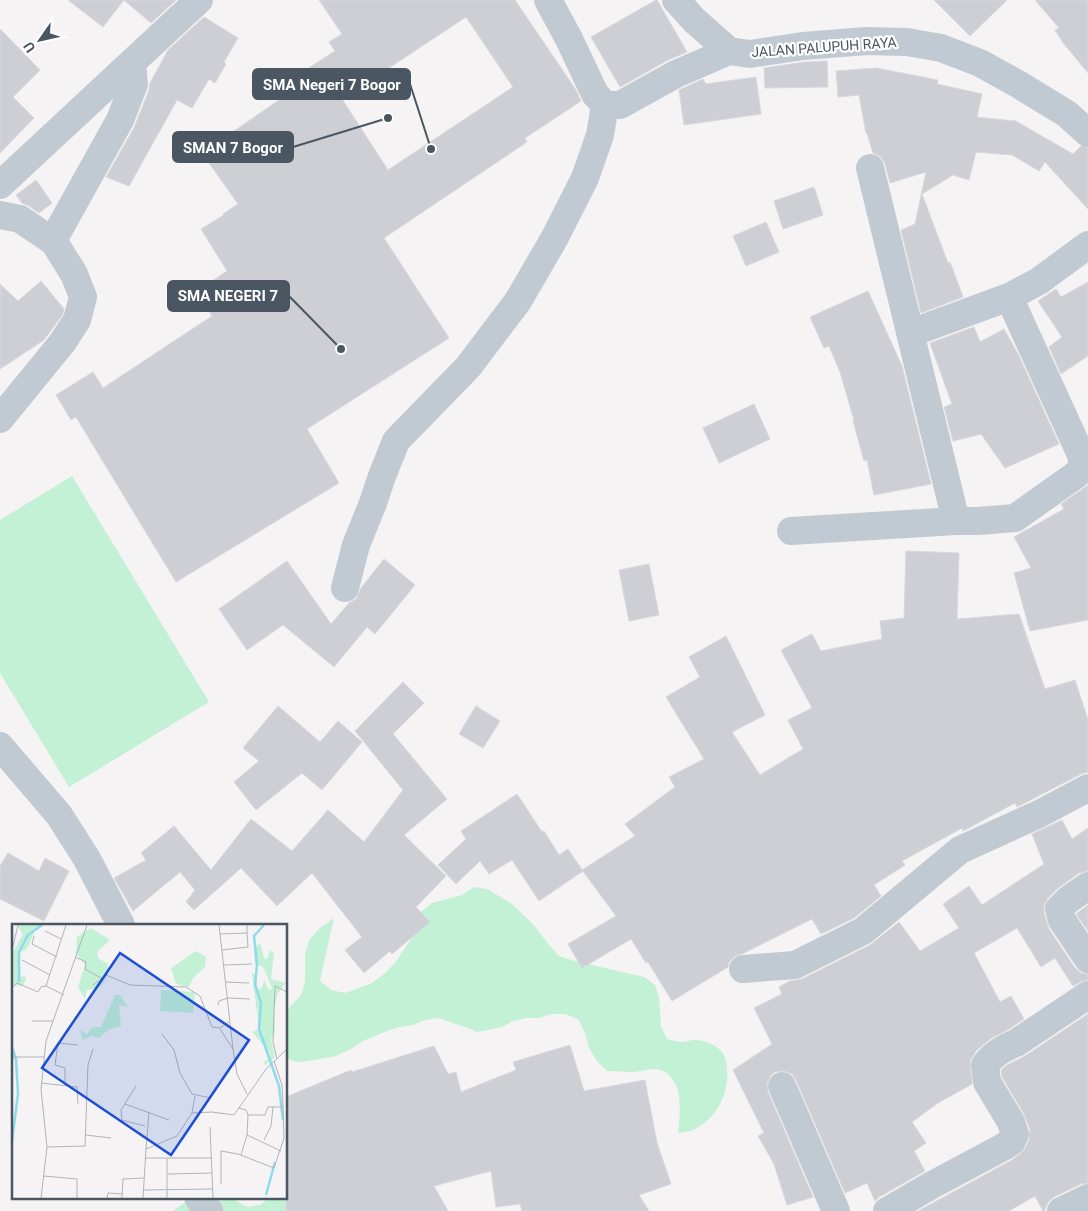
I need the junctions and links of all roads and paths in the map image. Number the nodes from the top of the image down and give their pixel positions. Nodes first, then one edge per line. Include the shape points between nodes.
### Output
1 (199, 0) edge
2 (548, 0) edge
3 (676, 0) edge
4 (728, 51) junction
5 (132, 63) junction
6 (604, 106) junction
7 (1088, 133) edge
8 (870, 168) dead end
9 (0, 185) edge
10 (0, 215) edge
11 (57, 233) dead end
12 (1088, 245) edge
13 (1009, 297) junction
14 (911, 333) junction
15 (0, 419) edge
16 (956, 521) junction
17 (791, 531) dead end
18 (345, 588) dead end
19 (0, 746) edge
20 (1088, 788) edge
21 (1088, 886) edge
22 (121, 924) edge
23 (1088, 960) edge
24 (743, 970) dead end
25 (1088, 996) edge
26 (782, 1086) dead end
27 (199, 1198) edge
28 (1088, 1198) edge
29 (209, 1211) edge
30 (836, 1211) edge
31 (887, 1211) edge
32 (1061, 1211) edge

1 - 5 street
2 - 6 street
3 - 4 street
4 - 6 street via 676,74 620,105
4 - 7 street, JALAN PALUPUH RAYA via 750,54 803,46 867,42 906,42 941,48 980,63 1018,84 1067,114
5 - 9 street
5 - 11 street via 134,84 120,120
6 - 18 street via 600,135 585,178 518,301 468,367 396,441 356,545
8 - 14 street
10 - 15 street via 20,218 54,242 74,274 83,297 78,320
12 - 13 street via 1039,281
13 - 14 street
13 - 16 street via 1081,454 1083,465 1062,486 1015,518
14 - 16 street
16 - 17 street
19 - 22 street via 59,815
20 - 24 street via 960,850 863,931 795,965
21 - 23 street via 1059,909 1062,920
25 - 31 street via 1016,1043 1004,1047 985,1065 987,1082 1011,1122 1015,1134 1012,1141
26 - 30 street
27 - 29 street
28 - 32 street

